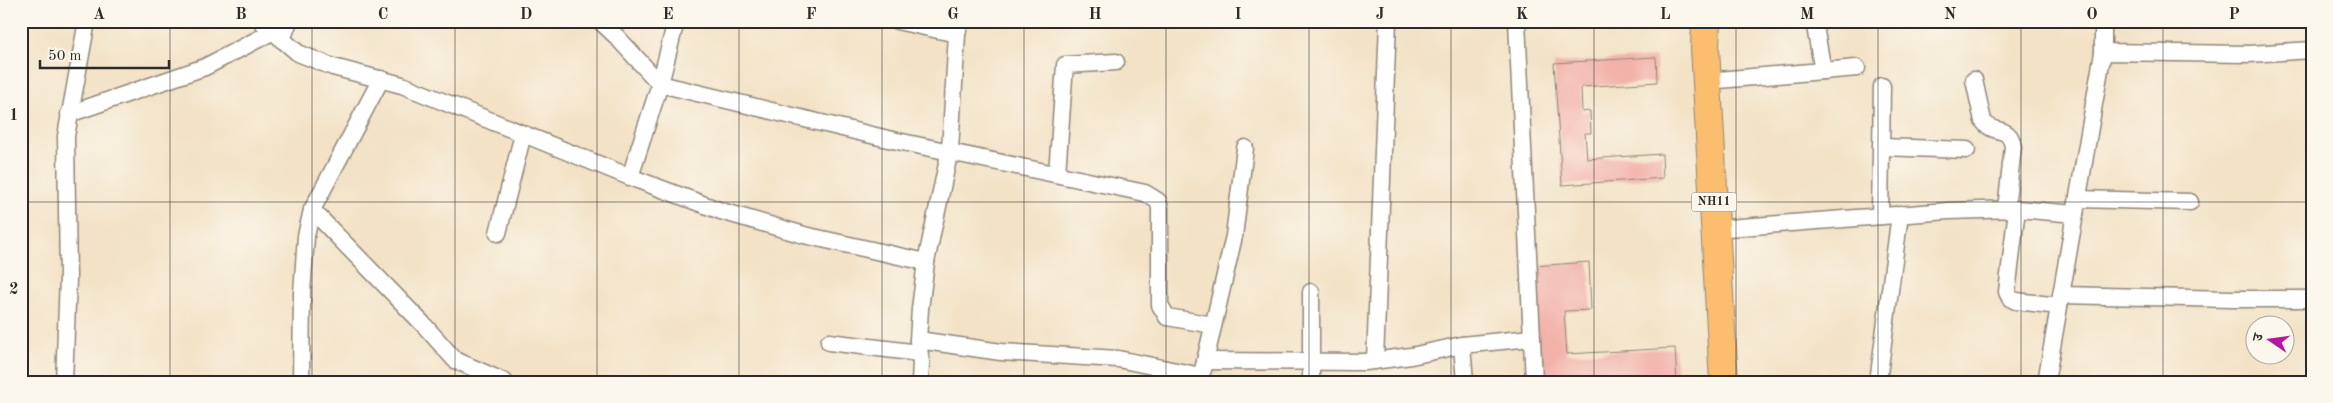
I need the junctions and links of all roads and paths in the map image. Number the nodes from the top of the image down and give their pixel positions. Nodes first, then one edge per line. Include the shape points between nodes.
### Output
1 (87, 21) edge
2 (289, 21) edge
3 (600, 21) edge
4 (676, 21) edge
5 (898, 21) edge
6 (1388, 21) edge
7 (1517, 21) edge
8 (1706, 21) edge
9 (1814, 21) edge
10 (2103, 21) edge
11 (958, 28) edge
12 (272, 31) edge
13 (2312, 50) edge
14 (2103, 52) junction
15 (1116, 62) dead end
16 (1857, 68) dead end
17 (1824, 71) junction
18 (381, 79) junction
19 (1974, 80) dead end
20 (1707, 81) junction
21 (660, 84) junction
22 (1882, 86) dead end
23 (69, 114) junction
24 (523, 134) junction
25 (1881, 147) junction
26 (1245, 148) dead end
27 (950, 150) junction
28 (1967, 150) dead end
29 (1056, 173) junction
30 (630, 177) junction
31 (2190, 202) dead end
32 (2077, 207) junction
33 (2011, 209) junction
34 (312, 210) junction
35 (1900, 214) junction
36 (1880, 216) junction
37 (1715, 229) junction
38 (498, 233) dead end
39 (926, 262) junction
40 (1311, 292) dead end
41 (2312, 299) edge
42 (2060, 300) junction
43 (1213, 325) junction
44 (1531, 338) junction
45 (829, 342) dead end
46 (1462, 345) junction
47 (918, 347) junction
48 (1311, 361) junction
49 (1375, 361) junction
50 (1202, 373) edge
51 (64, 382) edge
52 (301, 382) edge
53 (505, 382) edge
54 (920, 382) edge
55 (1311, 382) edge
56 (1465, 382) edge
57 (1534, 382) edge
58 (1724, 382) edge
59 (1878, 382) edge
60 (2046, 382) edge

1 - 23 street
2 - 12 street
3 - 21 street
4 - 21 street
5 - 11 street
6 - 49 street
7 - 44 street
8 - 20 highway, NH11
9 - 17 street
10 - 14 street
11 - 27 street
12 - 18 street via 298,53 333,67
12 - 23 street via 205,67
13 - 14 street via 2249,54
14 - 32 street
15 - 29 street via 1064,65
16 - 17 street
17 - 20 street
18 - 24 street
18 - 34 street
19 - 33 street via 1983,121 2012,138
20 - 37 highway, NH11
21 - 27 street via 888,139
21 - 30 street
22 - 25 street
23 - 51 street
24 - 30 street
24 - 38 street
25 - 28 street
25 - 36 street
26 - 43 street via 1234,236
27 - 29 street
27 - 39 street
29 - 43 street via 1145,193 1158,201 1162,311 1166,317
30 - 39 street via 721,211 804,235
31 - 32 street
32 - 33 street
32 - 42 street
33 - 35 street
33 - 42 street via 2007,292 2010,298 2016,301
34 - 52 street via 307,222 304,255
34 - 53 street via 455,360
35 - 36 street
35 - 59 street
36 - 37 street
37 - 58 highway, NH11
39 - 47 street
40 - 48 street
41 - 42 street
42 - 60 street
43 - 50 street
44 - 46 street
44 - 57 street
45 - 47 street
46 - 49 street
46 - 56 street
47 - 50 street via 1118,359
47 - 54 street
48 - 49 street
48 - 50 street
48 - 55 street

